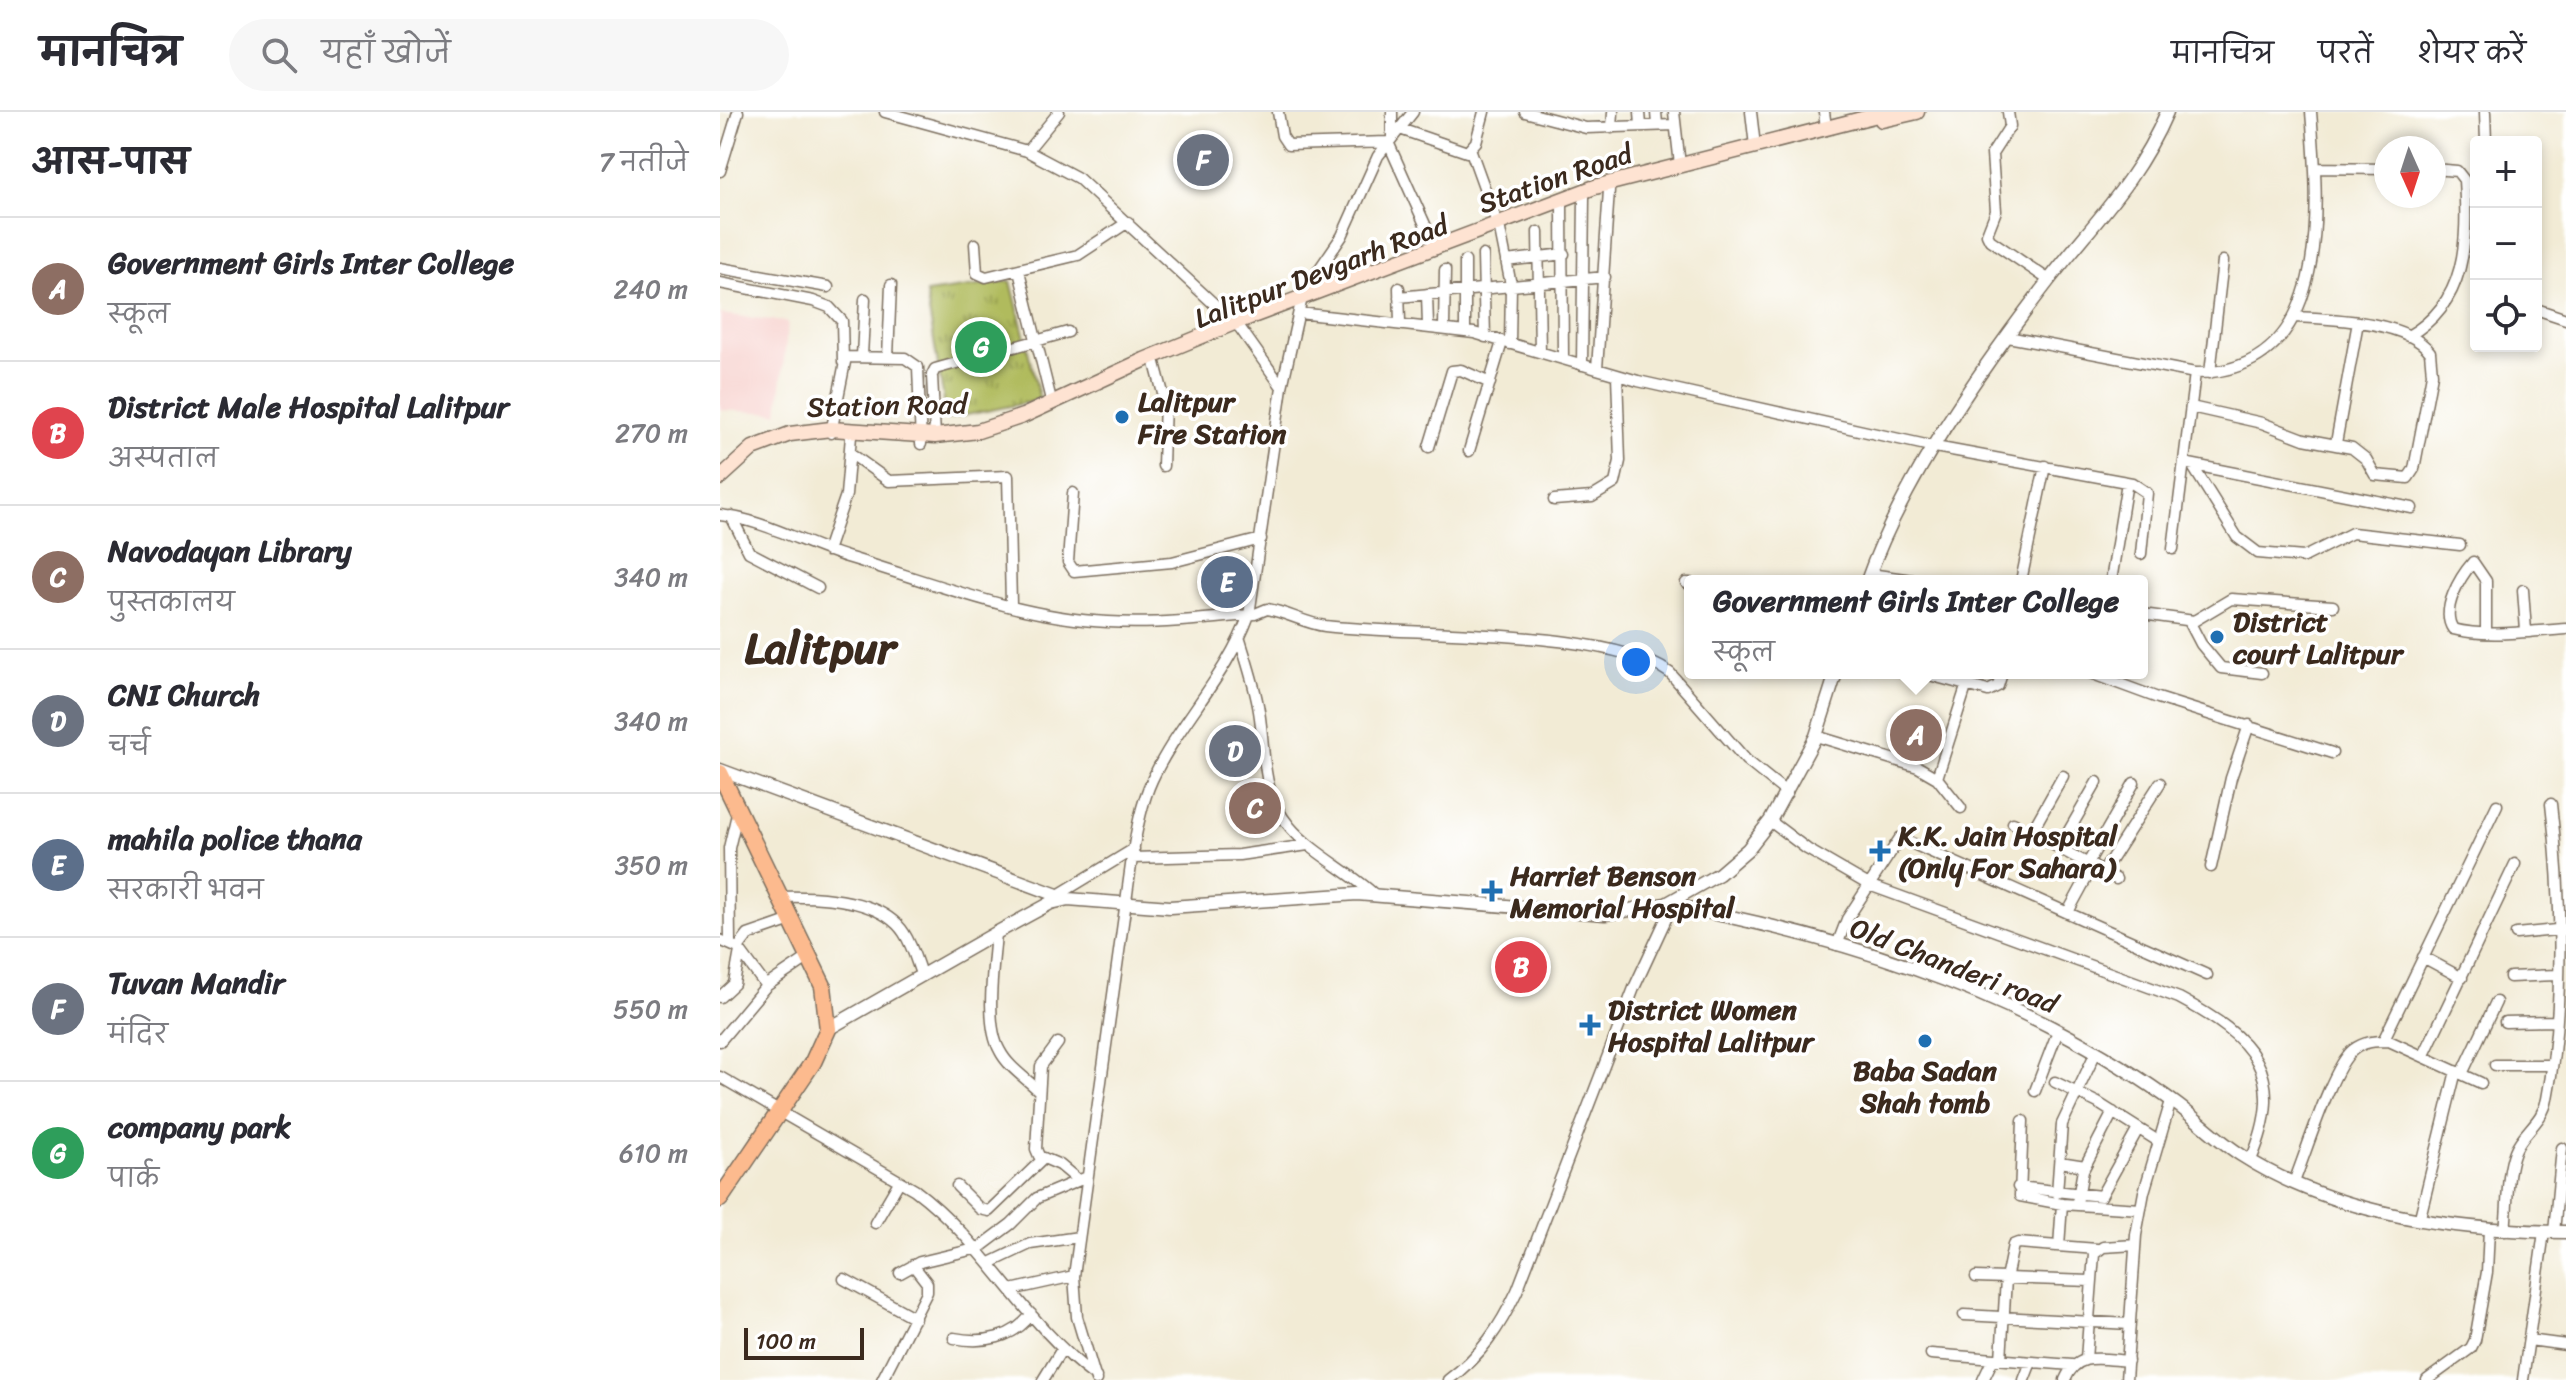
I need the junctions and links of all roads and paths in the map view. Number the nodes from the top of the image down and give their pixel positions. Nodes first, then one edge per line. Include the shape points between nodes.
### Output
1 (738, 112) edge
2 (885, 112) edge
3 (1059, 112) edge
4 (1278, 112) edge
5 (1392, 112) edge
6 (1413, 112) edge
7 (1484, 112) edge
8 (1613, 112) edge
9 (1640, 112) edge
10 (1656, 112) edge
11 (1674, 112) edge
12 (1751, 112) edge
13 (1889, 112) edge
14 (1917, 112) edge
15 (2008, 112) edge
16 (2167, 112) edge
17 (2311, 112) edge
18 (2485, 112) edge
19 (1530, 113) edge
20 (1565, 118) edge
21 (1825, 120) edge
22 (1657, 125) junction
23 (1675, 125) junction
24 (1641, 126) junction
25 (1612, 128) junction
26 (1400, 129) junction
27 (2486, 136) edge
28 (1390, 140) junction
29 (1755, 146) junction
30 (1027, 151) junction
31 (1471, 151) junction
32 (1680, 165) junction
33 (2315, 168) junction
34 (2374, 169) edge
35 (2446, 170) edge
36 (720, 171) edge
37 (1609, 190) junction
38 (1584, 197) junction
39 (1562, 205) junction
40 (1128, 222) junction
41 (1498, 227) junction
42 (1538, 232) dead end
43 (975, 244) dead end
44 (1436, 249) junction
45 (1564, 254) junction
46 (1483, 255) dead end
47 (1538, 257) junction
48 (1465, 261) dead end
49 (1506, 261) junction
50 (2223, 261) dead end
51 (720, 268) edge
52 (1445, 270) dead end
53 (1019, 271) junction
54 (1605, 277) junction
55 (1584, 279) junction
56 (2049, 280) junction
57 (1564, 281) junction
58 (720, 283) edge
59 (1538, 283) junction
60 (891, 285) dead end
61 (1511, 285) junction
62 (828, 287) dead end
63 (1484, 288) junction
64 (1465, 290) junction
65 (1444, 292) junction
66 (1427, 294) junction
67 (865, 299) dead end
68 (1301, 307) junction
69 (2542, 311) edge
70 (2295, 317) junction
71 (2566, 319) edge
72 (2358, 322) junction
73 (1400, 323) junction
74 (1237, 326) junction
75 (1428, 326) junction
76 (1444, 328) junction
77 (1068, 332) dead end
78 (1465, 332) junction
79 (2408, 336) junction
80 (1485, 337) junction
81 (2008, 337) junction
82 (1036, 342) junction
83 (1506, 343) junction
84 (1540, 352) junction
85 (862, 356) junction
86 (888, 357) junction
87 (1563, 359) junction
88 (1155, 363) junction
89 (842, 364) junction
90 (1582, 365) junction
91 (1597, 369) junction
92 (2195, 373) junction
93 (2210, 373) junction
94 (1617, 375) junction
95 (1490, 383) junction
96 (1282, 387) junction
97 (1052, 404) junction
98 (2191, 407) junction
99 (831, 431) junction
100 (851, 436) junction
101 (926, 439) junction
102 (2336, 443) junction
103 (1429, 447) dead end
104 (1935, 447) junction
105 (1469, 451) dead end
106 (850, 453) junction
107 (2188, 464) junction
108 (1163, 466) dead end
109 (2045, 466) junction
110 (720, 478) edge
111 (2127, 482) junction
112 (1073, 493) dead end
113 (1554, 500) dead end
114 (2412, 508) dead end
115 (726, 515) edge
116 (1261, 539) junction
117 (2460, 545) dead end
118 (2173, 549) dead end
119 (827, 551) junction
120 (2141, 554) dead end
121 (1869, 575) edge
122 (2022, 575) edge
123 (2112, 575) edge
124 (818, 588) dead end
125 (2523, 590) dead end
126 (1011, 604) junction
127 (2333, 606) dead end
128 (1258, 612) junction
129 (2148, 615) edge
130 (2189, 621) junction
131 (2566, 629) edge
132 (2486, 631) junction
133 (2526, 631) junction
134 (1240, 640) junction
135 (2262, 673) dead end
136 (1834, 679) edge
137 (1941, 679) edge
138 (1999, 679) edge
139 (2106, 679) edge
140 (1966, 687) junction
141 (2249, 725) junction
142 (1816, 736) junction
143 (2332, 753) dead end
144 (720, 772) edge
145 (2063, 776) dead end
146 (1937, 778) junction
147 (2097, 782) dead end
148 (2134, 783) dead end
149 (2160, 783) dead end
150 (1784, 798) junction
151 (2551, 804) dead end
152 (2497, 805) dead end
153 (1961, 808) dead end
154 (738, 810) junction
155 (1770, 821) junction
156 (2013, 823) dead end
157 (2031, 833) junction
158 (1308, 845) junction
159 (2059, 848) junction
160 (1133, 853) junction
161 (2515, 864) dead end
162 (2095, 867) junction
163 (2211, 867) dead end
164 (2116, 879) dead end
165 (1869, 885) junction
166 (1375, 895) junction
167 (780, 897) junction
168 (1063, 897) junction
169 (1669, 905) junction
170 (1126, 906) junction
171 (2068, 912) junction
172 (791, 920) junction
173 (2562, 930) edge
174 (996, 933) junction
175 (2516, 934) dead end
176 (1837, 945) junction
177 (732, 946) edge
178 (809, 957) junction
179 (2423, 957) junction
180 (921, 974) junction
181 (2207, 975) dead end
182 (2557, 975) junction
183 (2510, 977) dead end
184 (2462, 978) junction
185 (766, 986) junction
186 (720, 997) edge
187 (2496, 1002) dead end
188 (2561, 1003) edge
189 (2556, 1021) junction
190 (2505, 1022) dead end
191 (828, 1029) junction
192 (2058, 1031) junction
193 (720, 1041) edge
194 (2383, 1041) junction
195 (1058, 1043) dead end
196 (2096, 1052) junction
197 (2424, 1055) junction
198 (2495, 1065) dead end
199 (2551, 1065) junction
200 (2459, 1073) junction
201 (720, 1077) edge
202 (2055, 1082) dead end
203 (2481, 1083) dead end
204 (1039, 1091) junction
205 (2035, 1091) dead end
206 (2075, 1092) junction
207 (2171, 1101) junction
208 (779, 1109) junction
209 (2113, 1112) junction
210 (2023, 1121) dead end
211 (2138, 1129) junction
212 (2158, 1141) junction
213 (2562, 1148) dead end
214 (2245, 1157) junction
215 (1044, 1158) junction
216 (2060, 1162) junction
217 (2085, 1166) junction
218 (1082, 1178) junction
219 (899, 1182) junction
220 (2294, 1182) junction
221 (957, 1186) dead end
222 (2018, 1187) junction
223 (2057, 1193) junction
224 (720, 1199) edge
225 (2077, 1200) junction
226 (2062, 1204) junction
227 (2141, 1209) junction
228 (2420, 1217) junction
229 (875, 1223) dead end
230 (2489, 1229) junction
231 (2505, 1231) junction
232 (2554, 1232) edge
233 (1079, 1237) junction
234 (2135, 1245) junction
235 (2059, 1246) junction
236 (979, 1248) junction
237 (2097, 1249) junction
238 (990, 1263) junction
239 (913, 1265) junction
240 (900, 1273) dead end
241 (1074, 1276) junction
242 (1976, 1277) dead end
243 (844, 1279) dead end
244 (2006, 1279) junction
245 (2091, 1281) junction
246 (1011, 1290) junction
247 (1031, 1314) junction
248 (1964, 1315) dead end
249 (2003, 1317) junction
250 (915, 1318) junction
251 (2089, 1322) junction
252 (2130, 1324) junction
253 (954, 1338) dead end
254 (2529, 1340) junction
255 (2566, 1345) edge
256 (1062, 1349) junction
257 (1931, 1354) dead end
258 (1997, 1359) junction
259 (2086, 1359) junction
260 (2128, 1361) junction
261 (2031, 1362) junction
262 (2072, 1365) junction
263 (1098, 1379) edge
264 (882, 1380) edge
265 (1043, 1380) edge
266 (1448, 1380) edge
267 (1983, 1380) edge
268 (2024, 1380) edge
269 (2065, 1380) edge
270 (2126, 1380) edge
271 (2427, 1380) edge
272 (2523, 1380) edge

1 - 36 street
2 - 30 street
3 - 30 street
4 - 28 street via 1288,145
5 - 28 street
6 - 26 street
7 - 31 street
8 - 25 street
9 - 24 street
10 - 22 street
11 - 23 street
12 - 29 street
13 - 21 main road, Station Road
14 - 37 main road, Lalitpur Devgarh Road
15 - 56 street via 2010,126 1992,154 1996,211 1987,234
16 - 56 street via 2154,143 2107,214
17 - 33 street
18 - 27 street
19 - 20 street
20 - 25 street
21 - 29 main road, Station Road
22 - 23 street
22 - 24 street
23 - 32 street
24 - 25 street
26 - 28 street
26 - 31 street
28 - 44 street
28 - 68 street via 1368,174 1342,236 1306,285
29 - 32 main road, Station Road
30 - 40 street via 1078,178
31 - 41 street
32 - 41 main road, Station Road via 1595,187
33 - 34 street
33 - 70 street via 2313,262
35 - 79 street via 2457,171 2464,180 2463,264 2441,311
37 - 38 main road, Lalitpur Devgarh Road
37 - 54 street
38 - 39 main road, Lalitpur Devgarh Road
38 - 55 street
39 - 41 main road, Lalitpur Devgarh Road
39 - 45 street
40 - 53 street via 1078,255
40 - 74 street
41 - 44 main road, Station Road
41 - 49 street
41 - 68 main road, Lalitpur Devgarh Road
42 - 47 street
43 - 53 street via 979,275
44 - 68 main road, Station Road
45 - 47 street
45 - 57 street
46 - 63 street
47 - 49 street
47 - 59 street
48 - 64 street
49 - 61 street
50 - 93 street
51 - 62 street
52 - 65 street
53 - 82 street
54 - 55 street
54 - 91 street
55 - 57 street
55 - 90 street
56 - 81 street
57 - 59 street
57 - 87 street
58 - 89 street via 829,307 842,321
59 - 61 street
59 - 84 street
60 - 86 street
61 - 63 street
61 - 83 street
63 - 64 street
63 - 80 street
64 - 65 street
64 - 78 street
65 - 66 street
65 - 76 street
66 - 73 street via 1399,292
66 - 75 street
67 - 85 street
68 - 73 street
68 - 74 main road, Lalitpur Devgarh Road
68 - 96 street
69 - 71 street
70 - 72 street
70 - 93 street via 2255,358
72 - 79 street
72 - 102 street
73 - 75 street
74 - 88 main road, Lalitpur Devgarh Road
74 - 96 street
74 - 97 main road, Station Road via 1144,360
75 - 76 street
76 - 78 street
77 - 82 street
78 - 80 street
79 - 102 street via 2426,347 2432,367 2412,475 2402,480 2380,477 2360,452
80 - 83 street
81 - 92 street
81 - 104 street
82 - 97 street
82 - 101 street via 935,369
83 - 84 street
83 - 95 street
84 - 87 street
85 - 86 street
85 - 89 street via 846,357
86 - 101 street via 905,358 918,367
87 - 90 street
88 - 101 main road, Lalitpur Devgarh Road via 1002,431 967,441
88 - 108 street via 1165,401
89 - 99 street
90 - 91 street
91 - 94 street
92 - 93 street
92 - 98 street
94 - 104 street
94 - 113 street via 1620,461 1615,483 1592,497
95 - 103 street via 1452,371
95 - 105 street
96 - 116 street
97 - 101 main road, Station Road via 978,431
98 - 102 street
98 - 107 street
99 - 100 main road, Lalitpur Devgarh Road
99 - 101 main road, Station Road
99 - 110 main road, Lalitpur Devgarh Road via 748,455
100 - 101 main road, Lalitpur Devgarh Road
100 - 106 street
104 - 109 street
104 - 121 street
106 - 119 street via 846,495
106 - 126 street via 889,481 1008,476
107 - 114 street
107 - 117 street via 2237,537 2258,553 2304,557 2352,533
107 - 118 street
109 - 111 street
109 - 122 street
111 - 120 street via 2147,493
111 - 123 street
112 - 116 street via 1068,562 1074,571 1172,562
115 - 119 street via 753,520
115 - 124 street via 749,552
116 - 128 street
119 - 126 street
125 - 133 street
126 - 128 street via 1110,623
127 - 130 street via 2231,599
128 - 134 street
128 - 150 street via 1324,626 1595,646 1645,659 1670,673
129 - 130 street
130 - 135 street via 2221,668
131 - 133 street
132 - 132 street via 2458,631 2449,622 2455,590 2473,562 2486,581
132 - 133 street
134 - 158 street via 1260,715 1268,792 1278,812
134 - 160 street via 1151,781
136 - 142 street
137 - 140 street
138 - 140 street via 1993,690
139 - 141 street
140 - 146 street
141 - 143 street
141 - 163 street
142 - 146 street via 1918,767
142 - 150 street
144 - 154 main road
144 - 168 street
145 - 157 street
146 - 153 street
147 - 159 street
148 - 162 street
149 - 162 street
150 - 155 street
151 - 173 street
152 - 179 street
154 - 167 main road
154 - 177 street via 729,860
155 - 165 street
155 - 169 street via 1719,874
156 - 157 street
157 - 159 street
158 - 160 street via 1239,855
158 - 166 street via 1350,871
159 - 162 street
160 - 168 street
160 - 170 street
161 - 184 street
162 - 164 street
162 - 171 street
165 - 171 street via 1896,840 1905,839
165 - 176 street
165 - 214 street via 2179,998 2222,1021 2253,1054 2266,1087 2266,1119
166 - 169 street via 1605,914
166 - 170 street
167 - 172 main road
167 - 180 street via 838,899 887,917 904,932
168 - 170 street
168 - 174 street
169 - 176 street, Old Chanderi road
169 - 266 street via 1517,1291 1484,1347
170 - 218 street
171 - 181 street
172 - 177 street
172 - 178 main road
173 - 175 street
173 - 182 street
174 - 180 street
174 - 204 street via 996,1041
176 - 192 street, Old Chanderi road via 1986,998
177 - 185 street
177 - 186 street via 734,984
178 - 185 street
178 - 191 main road via 823,986
179 - 184 street
179 - 194 street
180 - 191 street
182 - 183 street
182 - 188 street
184 - 197 street
185 - 193 street
187 - 200 street
188 - 189 street
189 - 190 street
189 - 199 street
191 - 208 main road via 813,1062
192 - 196 street, Old Chanderi road
192 - 205 street
194 - 197 street
194 - 220 street via 2365,1043 2346,1057
195 - 204 street via 1041,1066
196 - 206 street
196 - 207 street, Old Chanderi road
197 - 200 street
198 - 199 street
199 - 231 street via 2543,1112 2515,1150
200 - 203 street
200 - 228 street
201 - 208 street
202 - 206 street
204 - 215 street via 1036,1149
206 - 209 street
206 - 216 street via 2062,1124
207 - 212 street
207 - 214 street, Old Chanderi road
208 - 219 street
208 - 224 main road
209 - 211 street
209 - 217 street
210 - 222 street
211 - 212 street
211 - 225 street via 2103,1195
212 - 227 street
213 - 232 street
214 - 220 street, Old Chanderi road
215 - 218 street
215 - 221 street via 989,1211
216 - 217 street
216 - 223 street
217 - 225 street
218 - 233 street
218 - 236 street via 1037,1198
219 - 229 street
219 - 236 street via 944,1212
220 - 228 street, Old Chanderi road via 2343,1202
222 - 223 street
222 - 226 street via 2022,1197
223 - 225 street
225 - 226 street
225 - 227 street
226 - 235 street
227 - 234 street
228 - 230 street, Old Chanderi road
230 - 231 street, Old Chanderi road
230 - 271 street via 2475,1340
231 - 232 street, Old Chanderi road
232 - 254 street
233 - 238 street via 1030,1244
233 - 241 street
234 - 237 street
234 - 252 street
235 - 237 street
235 - 244 street via 2015,1243
236 - 238 street
236 - 239 street
237 - 245 street
238 - 246 street
239 - 240 street
239 - 250 street via 928,1286
241 - 246 street
241 - 263 street via 1077,1317
242 - 244 street
243 - 250 street
244 - 245 street
244 - 249 street
245 - 251 street
246 - 247 street
247 - 253 street via 1022,1328 1008,1335
247 - 256 street
248 - 249 street
249 - 251 street
249 - 258 street
250 - 264 street
251 - 252 street
251 - 259 street
252 - 260 street
254 - 255 street
254 - 272 street
256 - 263 street
256 - 265 street
257 - 258 street
258 - 261 street
258 - 267 street
259 - 260 street
259 - 262 street
260 - 270 street
261 - 262 street
261 - 268 street
262 - 269 street

